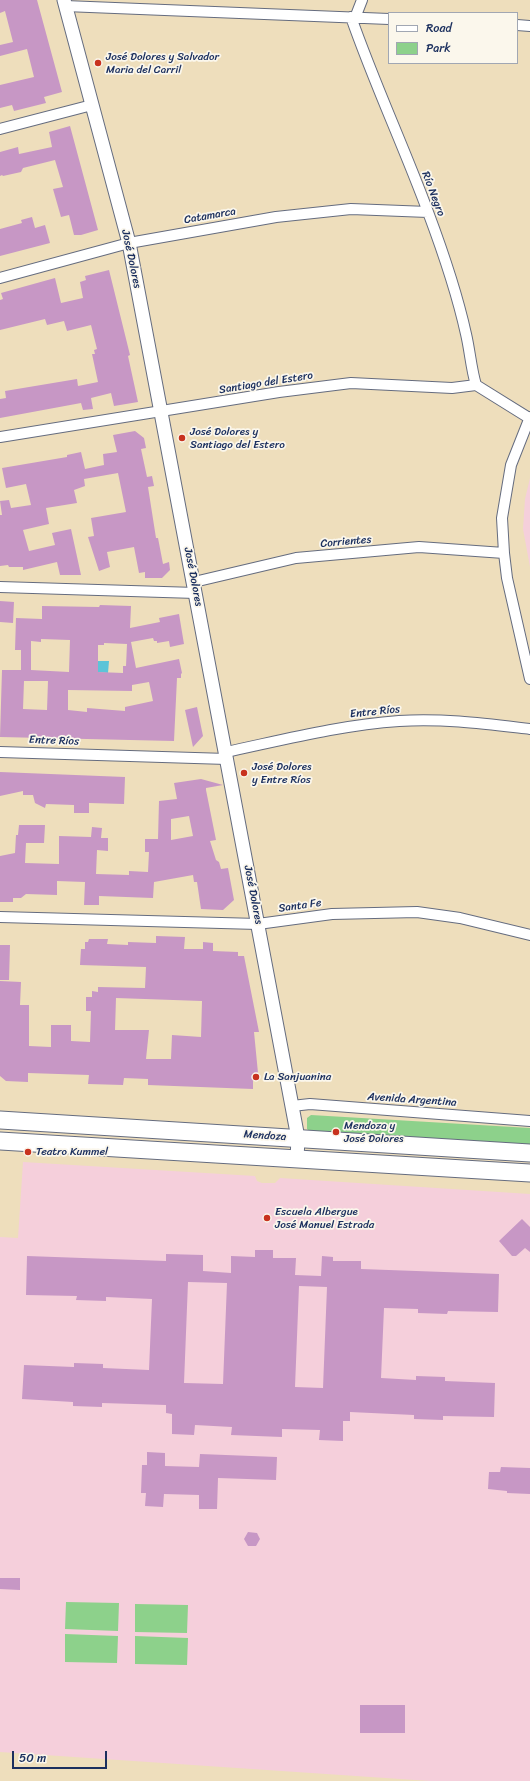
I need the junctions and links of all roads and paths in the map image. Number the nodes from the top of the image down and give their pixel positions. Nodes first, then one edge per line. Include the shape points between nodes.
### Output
1 (362, 0) edge
2 (64, 3) edge
3 (353, 18) junction
4 (388, 19) edge
5 (518, 25) edge
6 (530, 26) edge
7 (92, 105) junction
8 (0, 130) edge
9 (428, 212) junction
10 (129, 243) junction
11 (0, 278) edge
12 (476, 385) junction
13 (161, 412) junction
14 (529, 417) edge
15 (0, 437) edge
16 (504, 553) junction
17 (0, 587) edge
18 (195, 587) junction
19 (530, 679) edge
20 (530, 729) edge
21 (0, 752) edge
22 (226, 756) junction
23 (0, 916) edge
24 (258, 924) junction
25 (530, 935) edge
26 (292, 1106) junction
27 (0, 1120) edge
28 (530, 1121) edge
29 (2, 1138) edge
30 (298, 1138) junction
31 (530, 1153) edge
32 (297, 1159) junction
33 (530, 1173) edge

1 - 3 street
2 - 3 street
2 - 7 street, José Dolores
3 - 4 street
3 - 9 street, Río Negro via 365,57
5 - 6 street
7 - 8 street
7 - 10 street, José Dolores
9 - 10 street, Catamarca via 351,209 276,216
9 - 12 street, Río Negro via 466,335
10 - 11 street, Catamarca
10 - 13 street, José Dolores
12 - 13 street, Santiago del Estero via 452,388 351,383
12 - 14 street
13 - 15 street, Santiago del Estero
13 - 18 street, José Dolores
14 - 16 street via 511,465 502,518
16 - 18 street, Corrientes via 419,548 303,558
16 - 19 street via 507,578
17 - 18 street, Corrientes
18 - 22 street, José Dolores
20 - 22 street, Entre Ríos via 466,722 400,721 323,731
21 - 22 street, Entre Ríos
22 - 24 street, José Dolores
23 - 24 street, Santa Fe
24 - 25 street, Santa Fe via 332,914 417,912 460,918
24 - 26 street, José Dolores
26 - 28 street, Avenida Argentina via 310,1104
26 - 30 street, José Dolores
27 - 30 main road, Mendoza
29 - 32 main road, Mendoza
30 - 31 main road, Mendoza
30 - 32 street, José Dolores
32 - 33 main road, Mendoza

